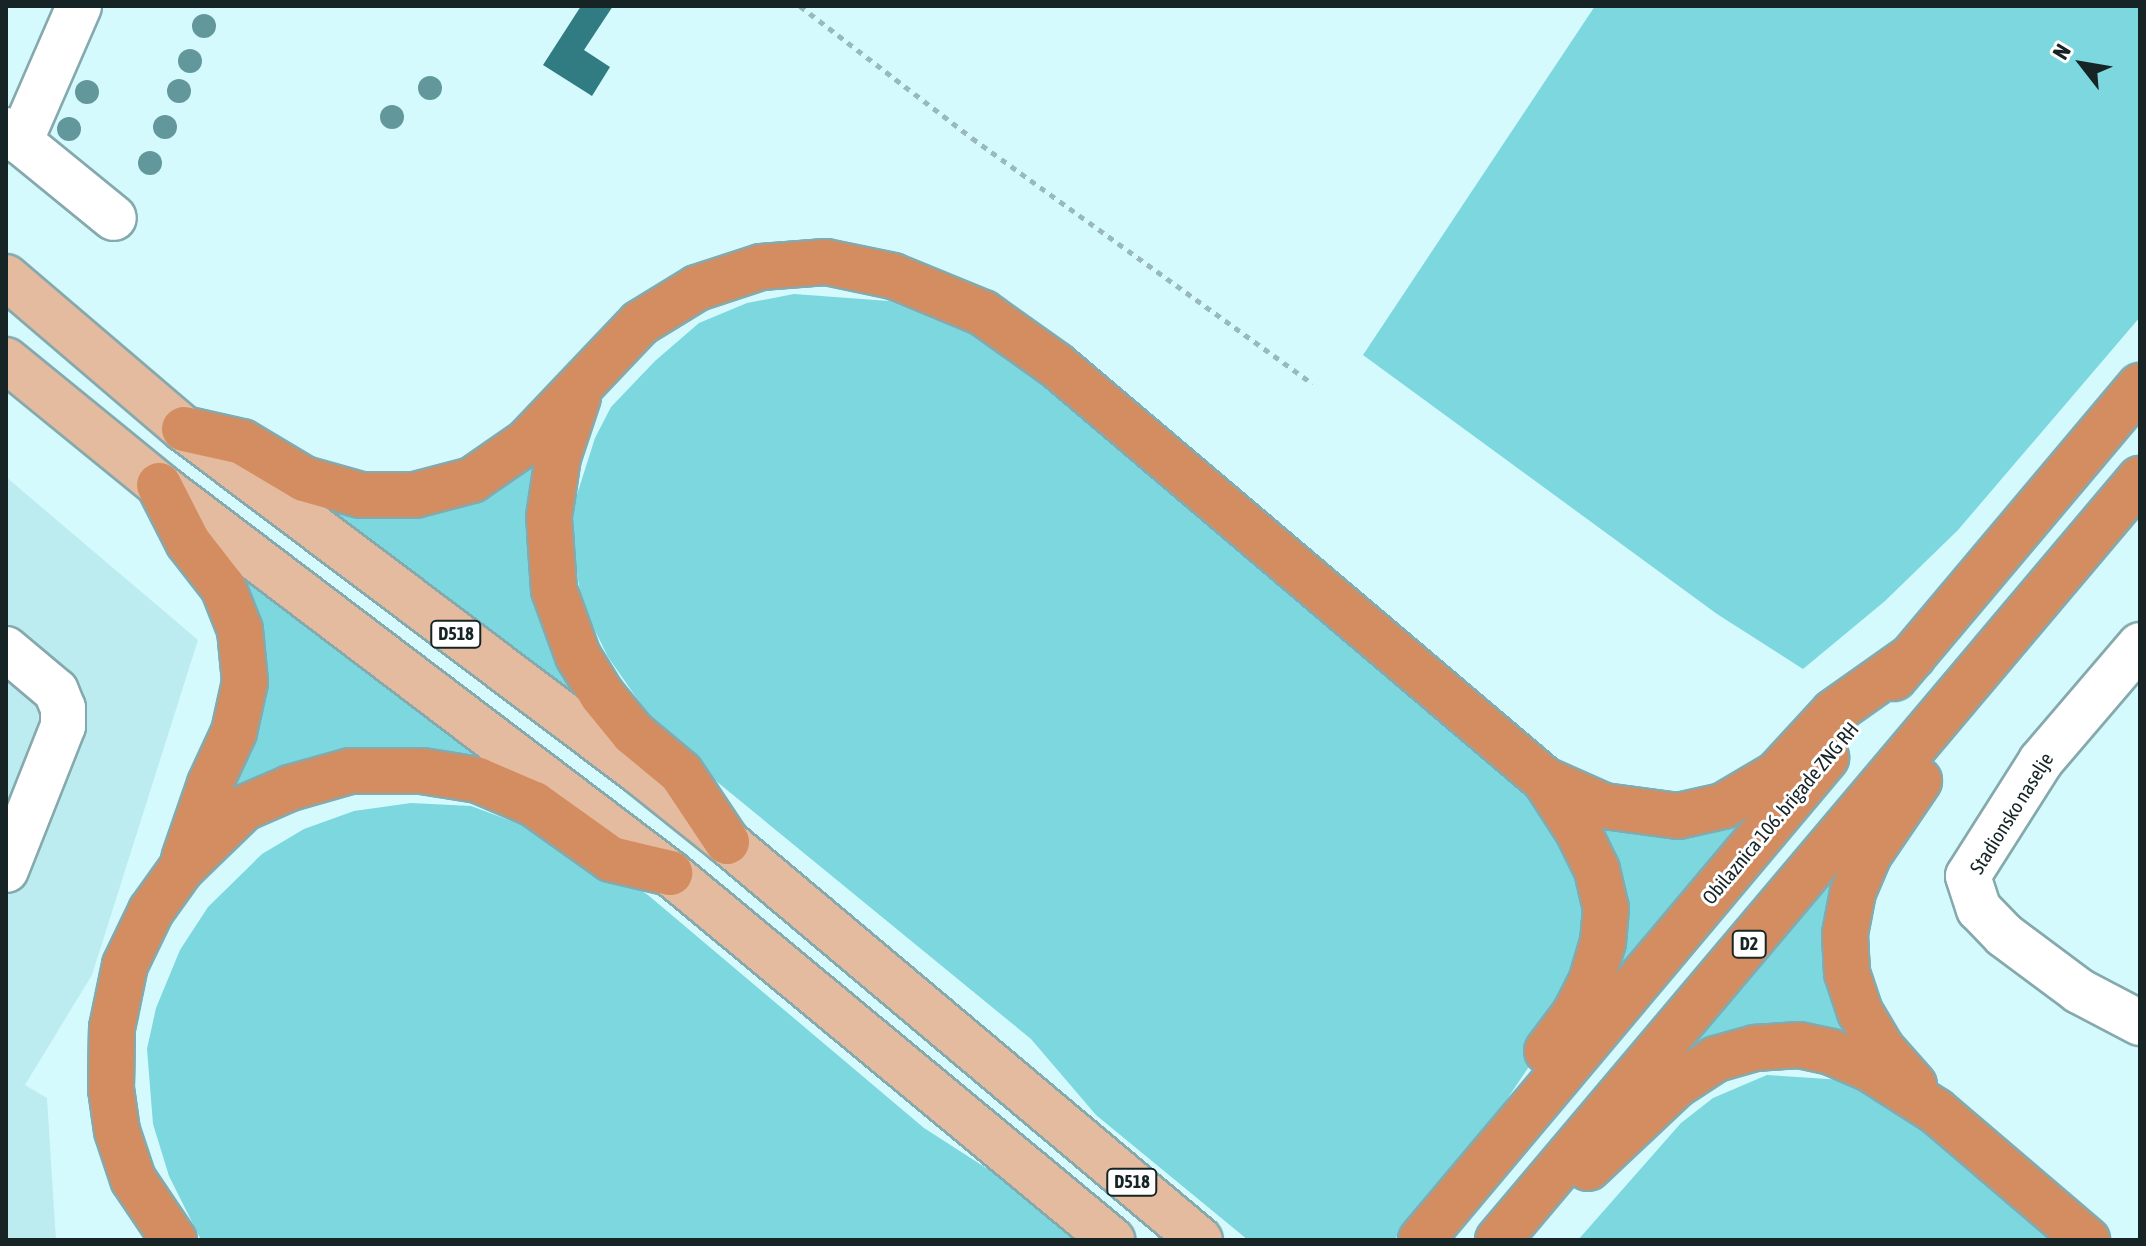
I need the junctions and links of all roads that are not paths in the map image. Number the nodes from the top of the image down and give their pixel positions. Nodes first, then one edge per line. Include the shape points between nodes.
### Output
1 (79, 6) edge
2 (13, 136) edge
3 (114, 218) dead end
4 (6, 277) edge
5 (6, 360) edge
6 (2140, 386) edge
7 (581, 387) junction
8 (184, 429) junction
9 (2140, 479) edge
10 (159, 485) junction
11 (2140, 645) edge
12 (6, 649) edge
13 (1913, 656) junction
14 (1965, 689) junction
15 (1545, 780) junction
16 (727, 842) junction
17 (181, 869) junction
18 (6, 870) edge
19 (670, 873) junction
20 (2140, 1023) edge
21 (1936, 1111) junction
22 (1493, 1154) junction
23 (1533, 1198) junction
24 (174, 1240) edge
25 (1112, 1240) edge
26 (1200, 1240) edge
27 (1421, 1240) edge
28 (1498, 1240) edge
29 (2087, 1240) edge

1 - 2 street
2 - 3 street
4 - 8 main road, D518
5 - 10 main road
6 - 13 highway, Obilaznica 106. brigade ZNG RH
7 - 8 highway via 527,442 472,480 415,495 361,495 304,479 242,442
7 - 15 highway via 640,323 697,288 761,267 826,262 893,276 983,313 1056,365
7 - 16 highway via 558,457 549,517 554,590 578,656 602,695 633,733 681,773
8 - 16 main road, D518
9 - 14 highway, D2
10 - 17 highway via 188,542 223,587 240,630 245,682 234,732
10 - 19 main road
11 - 20 street, Stadionsko naselje via 2041,761 1968,876 1979,909 2004,935 2079,991
12 - 18 street via 56,691 63,726
13 - 15 highway via 1834,712 1777,774 1723,806 1678,816 1642,812 1604,806
13 - 22 highway, Obilaznica 106. brigade ZNG RH
14 - 21 highway via 1943,740 1868,856 1853,892 1845,934 1847,973 1860,1012 1882,1049
14 - 23 highway, D2
15 - 22 highway via 1597,870 1606,908 1603,942 1574,1015 1549,1047
16 - 26 main road, D518
17 - 19 highway via 244,808 290,788 350,771 422,771 478,780 534,804 611,859
17 - 24 highway via 151,911 125,965 112,1028 117,1131 133,1179
19 - 25 main road
21 - 23 highway via 1870,1069 1831,1052 1799,1045 1755,1048 1716,1059 1676,1085 1600,1159
21 - 29 highway
22 - 27 highway, Obilaznica 106. brigade ZNG RH
23 - 28 highway, D2

